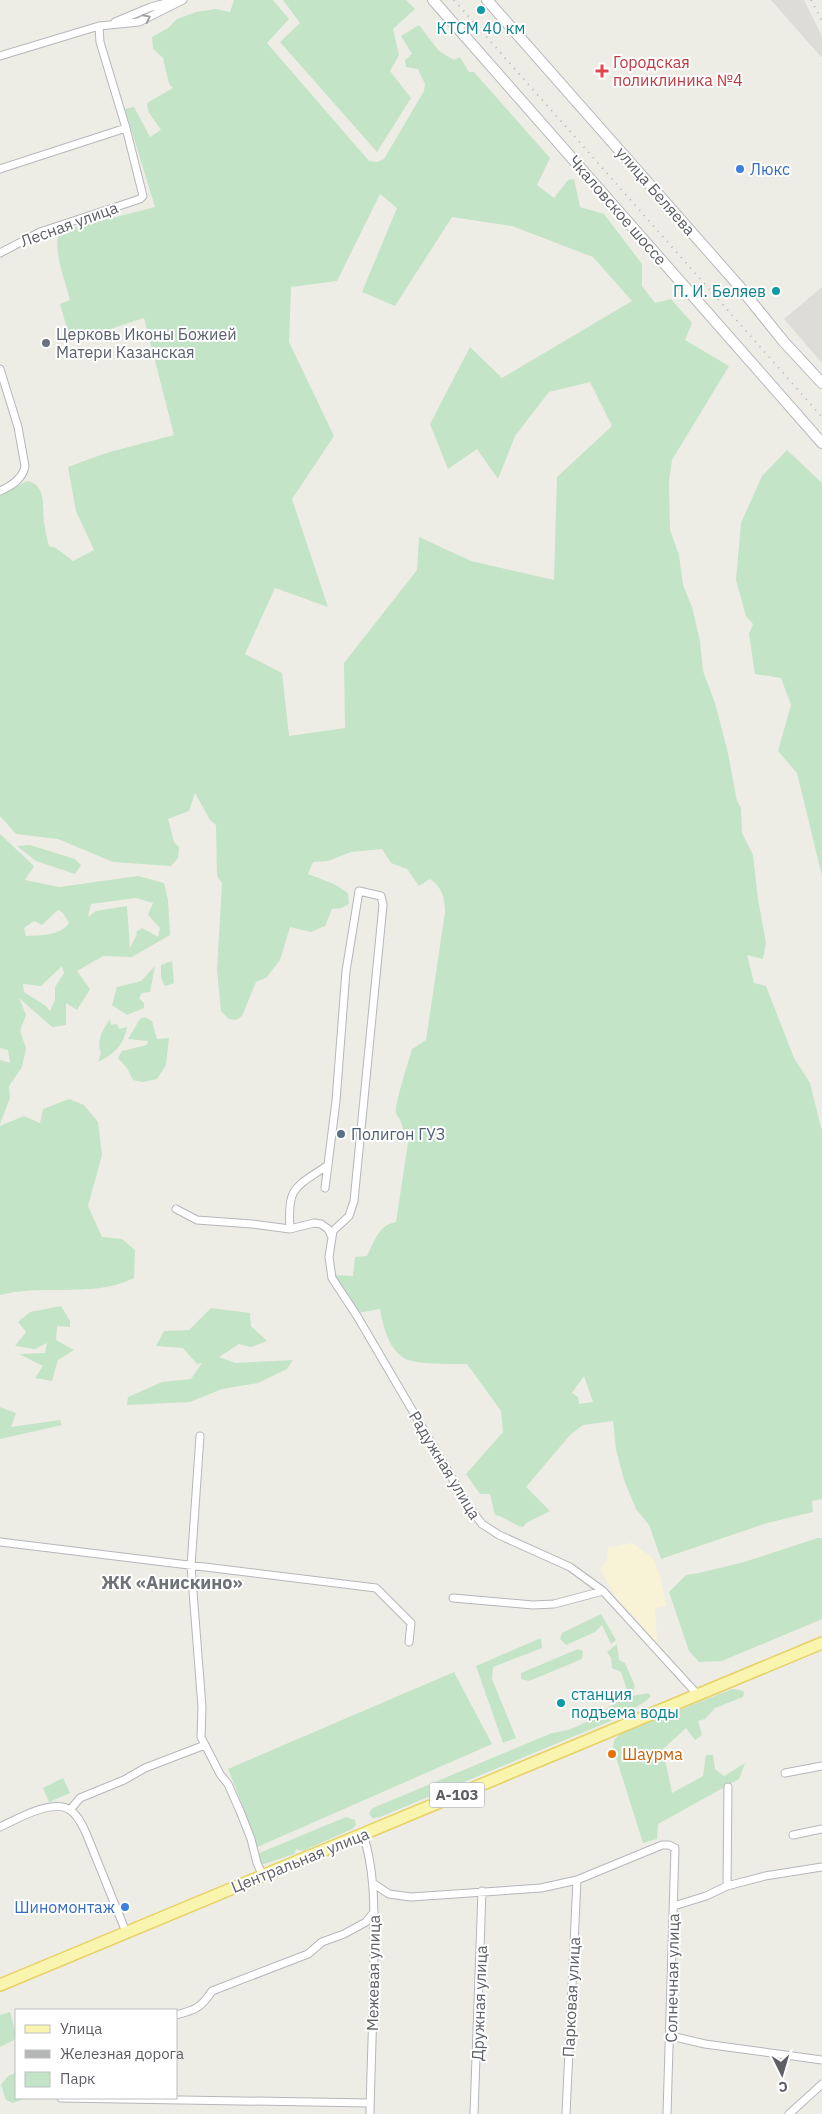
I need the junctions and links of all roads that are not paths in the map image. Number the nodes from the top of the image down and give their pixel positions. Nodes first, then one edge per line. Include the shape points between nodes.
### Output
1 (176, 0) edge
2 (183, 0) edge
3 (433, 0) edge
4 (487, 0) edge
5 (108, 25) junction
6 (100, 26) junction
7 (0, 56) edge
8 (126, 128) junction
9 (0, 169) edge
10 (0, 253) edge
11 (0, 369) edge
12 (822, 383) edge
13 (822, 443) edge
14 (0, 492) edge
15 (328, 1165) junction
16 (326, 1188) dead end
17 (176, 1209) dead end
18 (290, 1229) junction
19 (332, 1238) junction
20 (200, 1436) dead end
21 (0, 1542) edge
22 (191, 1566) junction
23 (603, 1591) junction
24 (453, 1598) dead end
25 (409, 1642) dead end
26 (822, 1643) edge
27 (698, 1695) junction
28 (205, 1745) junction
29 (822, 1766) edge
30 (785, 1773) dead end
31 (728, 1787) dead end
32 (70, 1810) junction
33 (0, 1827) edge
34 (822, 1829) edge
35 (363, 1834) junction
36 (793, 1835) dead end
37 (822, 1867) edge
38 (263, 1876) junction
39 (577, 1880) junction
40 (374, 1884) junction
41 (727, 1886) junction
42 (482, 1891) junction
43 (674, 1906) junction
44 (374, 1912) junction
45 (126, 1932) junction
46 (0, 1985) edge
47 (178, 2014) edge
48 (671, 2036) junction
49 (822, 2060) edge
50 (822, 2084) edge
51 (123, 2099) edge
52 (370, 2103) junction
53 (370, 2114) edge
54 (474, 2114) edge
55 (566, 2114) edge
56 (667, 2114) edge
57 (789, 2114) edge

1 - 5 street
5 -> 2 street via 139,22
3 - 13 street, Чкаловское шоссе
4 - 12 street, улица Беляева
5 - 6 street
6 - 7 street
6 - 8 street via 100,42
8 - 9 street
8 - 10 street, Лесная улица via 143,193 140,199 48,229
11 - 14 street via 18,427 25,466 12,486
15 - 16 street
15 - 18 street via 294,1188 289,1206
15 - 19 street via 346,971 359,891 381,896 382,905 354,1201 349,1216
17 - 18 street via 197,1220
18 - 19 street via 321,1224
19 - 23 street, Радужная улица via 329,1257 332,1278 482,1524 570,1567
20 - 22 street
21 - 22 street
22 - 25 street via 376,1588 411,1623
22 - 28 street via 202,1707 201,1736
23 - 24 street via 547,1605
23 - 27 street, Радужная улица
26 - 27 main road, А-103
27 - 35 main road, Центральная улица / А-103
28 - 32 street via 80,1798
28 - 38 street via 228,1784
29 - 30 street
31 - 41 street
32 - 33 street via 55,1806 44,1808
32 - 45 street via 86,1833
34 - 36 street
35 - 38 main road, Центральная улица / А-103
35 - 40 street, Межевая улица
37 - 41 street
38 - 45 main road, Центральная улица / А-103
39 - 42 street via 541,1888
39 - 43 street, Солнечная улица via 643,1852 669,1845 675,1848
39 - 55 street, Парковая улица
40 - 42 street via 389,1894 411,1897
40 - 44 street, Межевая улица
41 - 43 street
42 - 54 street, Дружная улица
43 - 48 street, Солнечная улица
44 - 47 street via 366,1922 322,1942 308,1954 212,1991 204,2003
44 - 52 street, Межевая улица
45 - 46 main road, Центральная улица / А-103
48 - 49 street via 705,2044
48 - 56 street, Солнечная улица
50 - 57 street
51 - 52 street
52 - 53 street, Межевая улица

